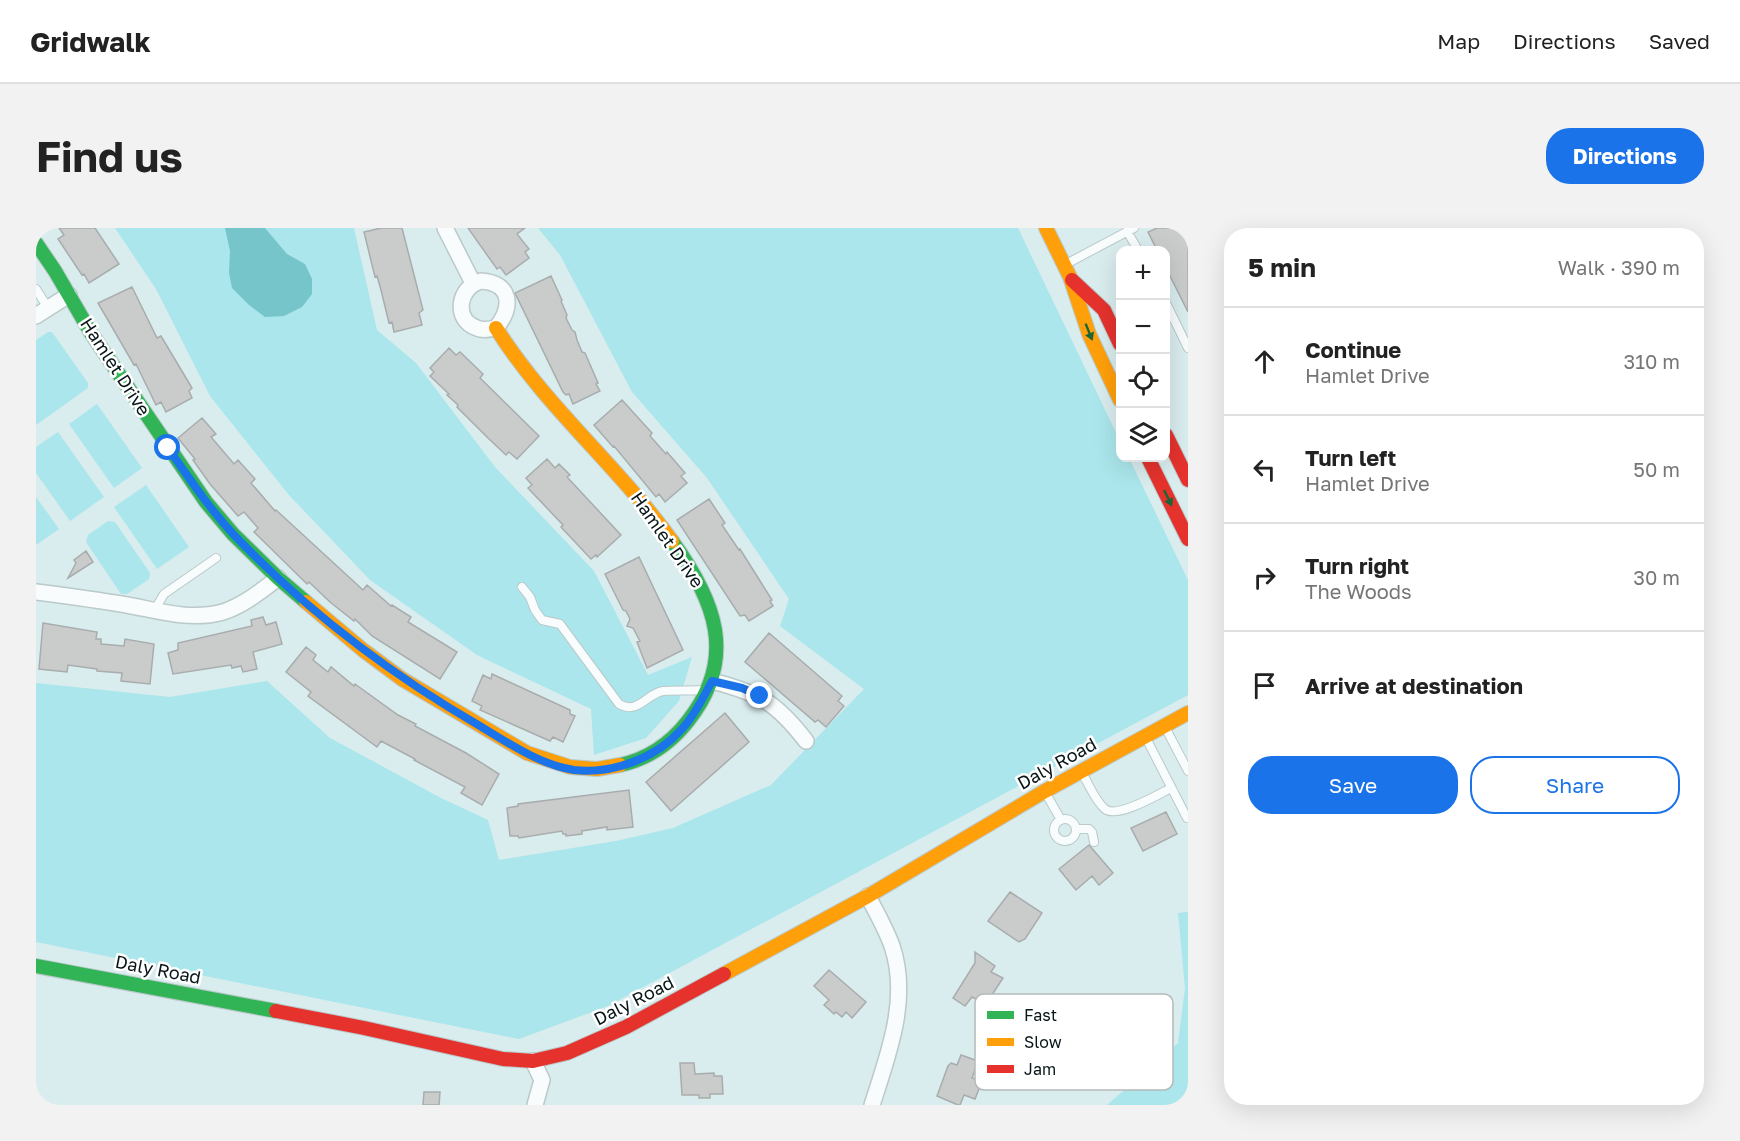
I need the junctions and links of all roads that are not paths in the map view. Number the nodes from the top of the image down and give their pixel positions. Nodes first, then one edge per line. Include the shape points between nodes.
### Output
1 (445, 228) edge
2 (1046, 228) edge
3 (1131, 230) edge
4 (36, 243) edge
5 (1137, 246) edge
6 (1067, 271) junction
7 (473, 283) junction
8 (36, 289) edge
9 (69, 295) junction
10 (1170, 311) edge
11 (42, 312) edge
12 (496, 328) junction
13 (1116, 336) edge
14 (1188, 348) edge
15 (1116, 391) edge
16 (1170, 443) edge
17 (1150, 462) edge
18 (1188, 480) edge
19 (1188, 539) edge
20 (216, 558) dead end
21 (278, 578) junction
22 (522, 587) dead end
23 (36, 592) edge
24 (154, 611) junction
25 (710, 685) junction
26 (1188, 713) edge
27 (1165, 726) junction
28 (1145, 736) junction
29 (806, 741) dead end
30 (1081, 771) junction
31 (1188, 771) edge
32 (1172, 788) junction
33 (1045, 790) junction
34 (1187, 818) edge
35 (1061, 819) junction
36 (1076, 829) junction
37 (1094, 842) dead end
38 (868, 896) junction
39 (36, 966) edge
40 (533, 1061) junction
41 (535, 1105) edge
42 (872, 1105) edge

1 - 7 street
2 - 6 main road
3 - 5 lane
3 - 6 lane
4 - 9 main road, Hamlet Drive
6 - 13 main road via 1104,310
6 -> 15 main road via 1089,334
7 - 12 street via 497,285 505,295 505,318
7 - 12 street via 461,299 464,316 476,328
8 - 11 lane
9 - 11 street
9 - 21 main road, Hamlet Drive via 206,502
10 - 14 lane
12 - 25 main road, Hamlet Drive via 518,362 645,504 697,578 709,603 714,628 716,657
16 - 18 main road
17 -> 19 main road
20 - 24 lane via 164,594
21 - 24 street via 252,598 225,611 198,617
21 - 25 main road, Hamlet Drive via 402,679 527,753 574,770 599,770 645,758 681,731
22 - 25 lane via 542,620 560,624 619,704 626,708 636,707 661,692
23 - 24 street
25 - 29 street via 742,688 760,696 776,707
26 - 27 main road, Daly Road
27 - 28 main road, Daly Road
27 - 31 lane
28 - 30 main road, Daly Road
28 - 32 lane
30 - 32 lane via 1100,802 1112,813
30 - 33 main road, Daly Road
32 - 34 lane
33 - 35 lane
33 - 38 main road, Daly Road
35 - 36 lane via 1072,821
35 - 36 lane via 1054,828 1060,841 1071,840
36 - 37 lane via 1089,829
38 - 40 main road, Daly Road via 626,1027 567,1053
38 - 42 street via 892,947 899,1007
39 - 40 main road, Daly Road via 364,1028 503,1059
40 - 41 street via 542,1080

